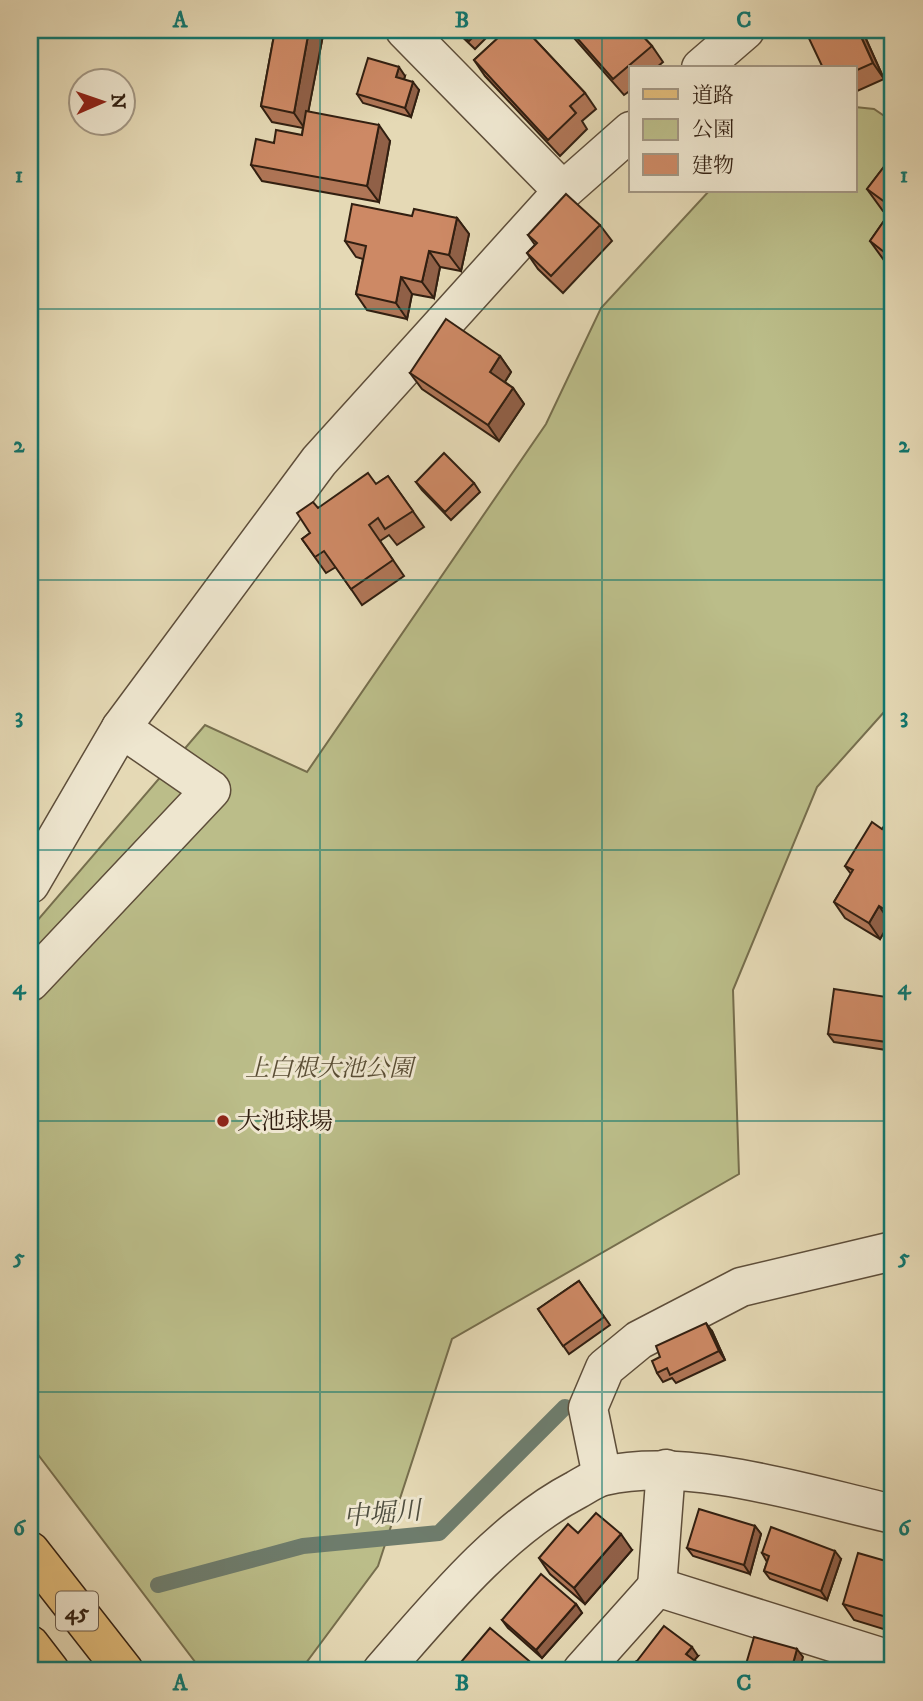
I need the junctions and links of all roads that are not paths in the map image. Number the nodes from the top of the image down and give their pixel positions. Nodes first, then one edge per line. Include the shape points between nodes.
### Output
1 (405, 30) edge
2 (744, 30) edge
3 (703, 66) edge
4 (629, 133) edge
5 (563, 191) junction
6 (121, 728) junction
7 (30, 884) edge
8 (30, 982) edge
9 (893, 1251) edge
10 (666, 1469) junction
11 (602, 1476) junction
12 (893, 1514) edge
13 (30, 1551) edge
14 (657, 1587) junction
15 (30, 1645) edge
16 (893, 1661) edge
17 (50, 1671) edge
18 (124, 1671) edge
19 (382, 1671) edge
20 (582, 1671) edge

1 - 5 street
2 - 3 street
4 - 5 street
5 - 6 street via 319,461
6 - 7 street
6 - 8 street via 211,790
9 - 11 street via 741,1287 639,1340 605,1368 588,1408
10 - 11 street
10 - 12 street via 750,1482
10 - 14 street
11 - 19 street via 549,1504 456,1587
13 - 18 main road, 45
14 - 16 street
14 - 20 street
15 - 17 main road, 45

